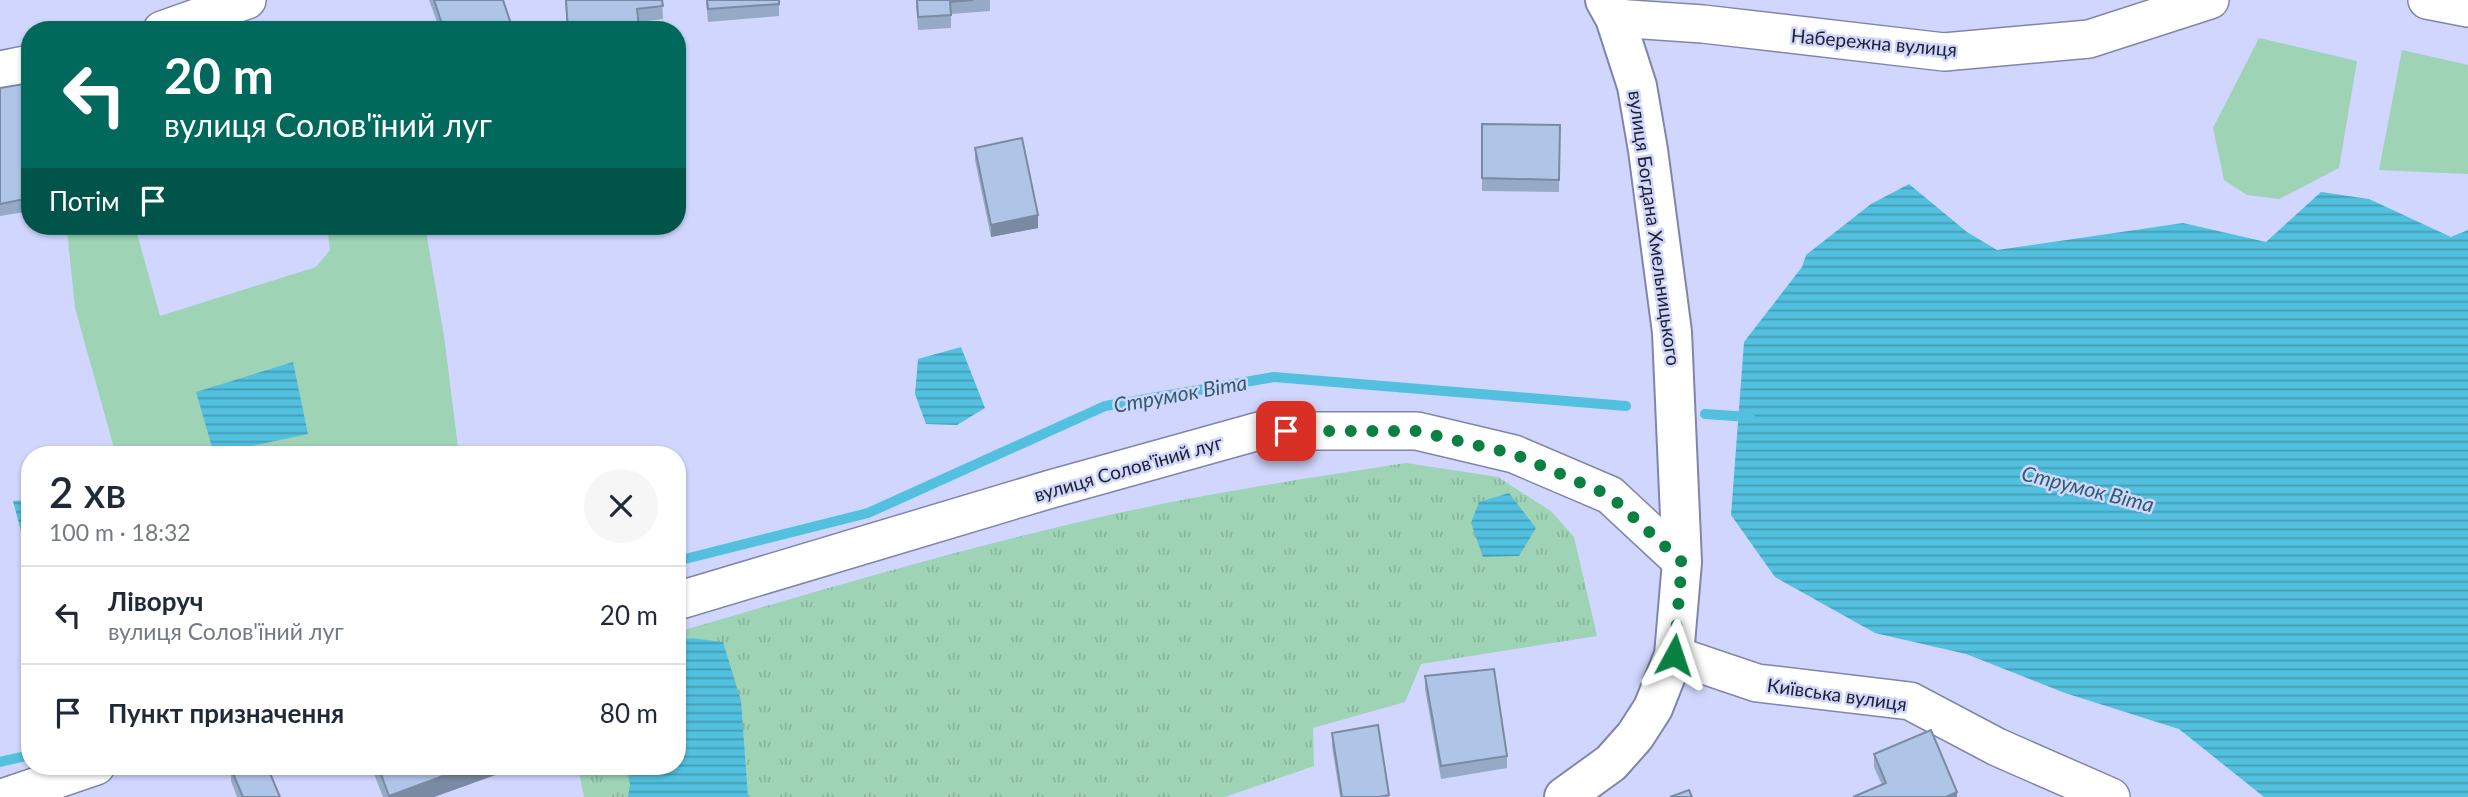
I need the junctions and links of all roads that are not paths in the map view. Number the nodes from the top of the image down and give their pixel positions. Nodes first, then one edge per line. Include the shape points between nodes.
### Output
1 (247, 0) edge
2 (2210, 0) edge
3 (2427, 0) edge
4 (2468, 8) edge
5 (1610, 9) edge
6 (188, 21) edge
7 (21, 66) edge
8 (0, 70) edge
9 (1682, 562) junction
10 (686, 598) edge
11 (1674, 655) junction
12 (70, 775) edge
13 (5, 797) edge
14 (1564, 797) edge
15 (2111, 797) edge

1 - 6 street
2 - 5 street, Набережна вулиця via 2089,39 1944,52
3 - 4 street
5 - 9 street, вулиця Богдана Хмельницького via 1637,86 1672,332
7 - 8 street
9 - 10 street, вулиця Солов'їний луг via 1609,495 1514,454 1417,431 1259,431
9 - 11 street, вулиця Богдана Хмельницького
11 - 14 street, вулиця Богдана Хмельницького via 1653,708 1635,736 1611,764
11 - 15 street, Київська вулиця via 1757,683 1910,701 1997,747
12 - 13 street

